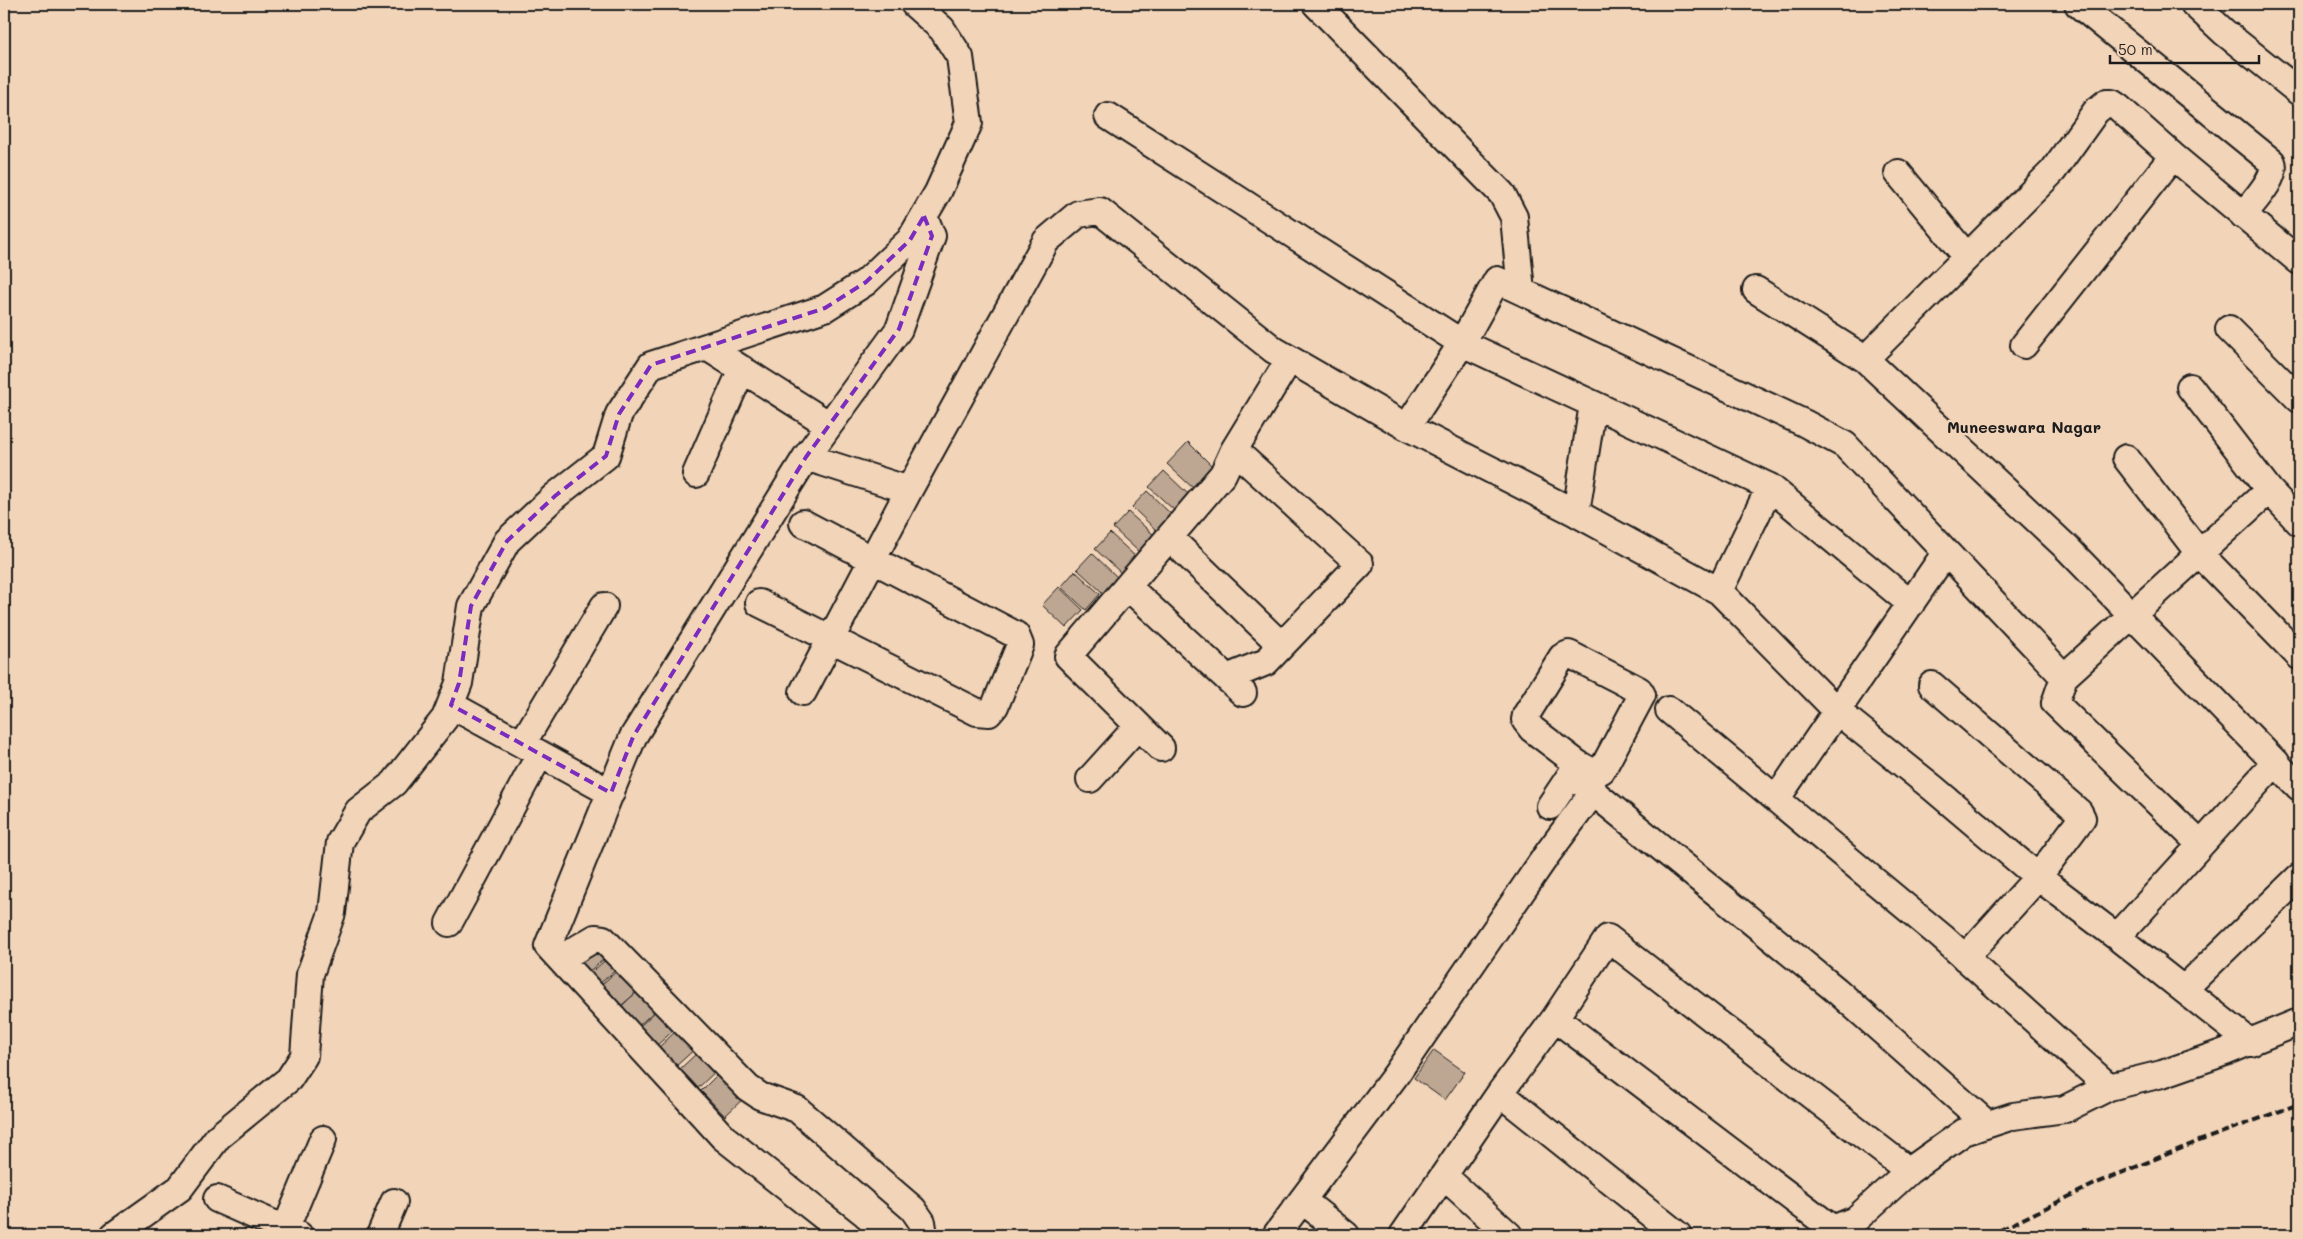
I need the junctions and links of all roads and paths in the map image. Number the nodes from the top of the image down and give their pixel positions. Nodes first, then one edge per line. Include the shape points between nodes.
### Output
1 (914, 4) edge
2 (1316, 4) edge
3 (2078, 4) edge
4 (2194, 4) edge
5 (2220, 12) edge
6 (2299, 92) edge
7 (1108, 116) dead end
8 (2173, 156) junction
9 (1898, 173) dead end
10 (2243, 215) junction
11 (924, 216) junction
12 (1967, 257) junction
13 (2299, 261) edge
14 (1756, 290) dead end
15 (1521, 291) junction
16 (2229, 329) dead end
17 (1462, 343) junction
18 (2024, 345) dead end
19 (707, 347) junction
20 (1865, 359) junction
21 (1289, 360) junction
22 (742, 370) junction
23 (2190, 387) dead end
24 (2299, 399) edge
25 (1593, 404) junction
26 (828, 424) junction
27 (1407, 427) junction
28 (1234, 450) junction
29 (806, 457) junction
30 (2126, 458) dead end
31 (696, 474) dead end
32 (1770, 487) junction
33 (909, 490) junction
34 (2268, 490) junction
35 (1576, 513) junction
36 (2299, 522) edge
37 (803, 523) dead end
38 (1170, 538) junction
39 (1946, 552) junction
40 (2200, 553) junction
41 (873, 558) junction
42 (1128, 587) junction
43 (1719, 591) junction
44 (759, 603) dead end
45 (1910, 604) junction
46 (604, 606) dead end
47 (2132, 614) junction
48 (831, 639) junction
49 (1281, 645) junction
50 (2299, 656) edge
51 (2064, 677) junction
52 (1932, 685) dead end
53 (803, 692) dead end
54 (451, 705) junction
55 (1669, 710) dead end
56 (1836, 711) junction
57 (1138, 726) junction
58 (1161, 748) dead end
59 (531, 749) junction
60 (2276, 762) junction
61 (1575, 769) junction
62 (1090, 779) dead end
63 (2299, 788) edge
64 (1594, 791) junction
65 (611, 792) junction
66 (1777, 798) junction
67 (1550, 806) dead end
68 (2200, 844) junction
69 (2299, 877) edge
70 (2038, 878) junction
71 (449, 923) dead end
72 (2117, 937) junction
73 (1965, 958) junction
74 (560, 959) junction
75 (2184, 989) junction
76 (1555, 1018) junction
77 (2299, 1022) edge
78 (2251, 1043) junction
79 (2109, 1087) junction
80 (1500, 1093) junction
81 (1987, 1124) junction
82 (322, 1139) dead end
83 (1909, 1171) junction
84 (1444, 1176) junction
85 (217, 1199) dead end
86 (1302, 1200) junction
87 (394, 1202) dead end
88 (1829, 1232) edge
89 (289, 1233) edge
90 (114, 1235) edge
91 (380, 1235) edge
92 (846, 1235) edge
93 (924, 1235) edge
94 (1276, 1235) edge
95 (1346, 1235) edge
96 (1403, 1235) edge
97 (1509, 1235) edge
98 (1678, 1235) edge

1 - 11 street via 942,29 960,57 968,122 938,192
2 - 15 street via 1502,194 1514,217
3 - 10 street via 2272,162 2271,178
4 - 5 street
5 - 6 street
7 - 17 street
8 - 10 street
8 - 12 street via 2118,107 2106,103 2096,111 2053,171
8 - 18 street
9 - 12 street
10 - 13 street
11 - 19 street via 910,240 866,282 825,308
11 - 26 street via 932,236 899,329
12 - 20 street
14 - 20 street
15 - 17 street via 1497,280
15 - 39 street via 1845,445
16 - 24 street
17 - 25 street
17 - 27 street
19 - 22 street
19 - 54 street via 651,364 619,414 606,456 507,540 471,606 459,683
20 - 47 street via 2068,549
21 - 27 street
21 - 28 street
21 - 33 street via 1100,211 1078,214 1046,241
22 - 26 street
22 - 31 street
23 - 34 street
25 - 32 street
25 - 35 street
26 - 29 street
27 - 35 street
28 - 38 street via 1223,474
28 - 49 street via 1360,564
29 - 33 street
29 - 65 street via 634,738
30 - 40 street
32 - 43 street
32 - 45 street
33 - 41 street
34 - 36 street
34 - 40 street
35 - 43 street
37 - 41 street
38 - 42 street
38 - 49 street
39 - 45 street
39 - 51 street
40 - 47 street
40 - 50 street
41 - 48 street
41 - 48 street via 1019,637 1020,645 995,706 989,713 977,712
42 - 49 street via 1235,685 1266,662
42 - 57 street via 1068,656
43 - 56 street
44 - 48 street
45 - 56 street
46 - 59 street
47 - 51 street
47 - 60 street
48 - 53 street
51 - 68 street via 2055,703
52 - 70 street via 2082,815 2081,821
54 - 59 street
54 - 90 street via 445,718 394,783 358,811 340,842 332,913 310,974 304,1056 289,1079 218,1138 180,1188
55 - 66 street
56 - 66 street
56 - 70 street
57 - 58 street
57 - 62 street
59 - 65 street
59 - 71 street
60 - 63 street
60 - 68 street
61 - 61 street via 1602,770 1641,693 1569,654 1562,657 1525,720
61 - 64 street
61 - 67 street
64 - 81 street via 1836,990
64 - 86 street via 1396,1076
65 - 74 street via 548,946
66 - 73 street
68 - 72 street
69 - 75 street
70 - 72 street
70 - 73 street
72 - 75 street
73 - 79 street
74 - 92 street via 723,1137
74 - 93 street via 595,938 603,939 748,1088 760,1096 797,1109 913,1209 922,1222
75 - 78 street
76 - 80 street
76 - 83 street via 1608,938
76 - 88 street
77 - 78 street
78 - 79 street via 2162,1074
79 - 81 street via 2065,1109 2012,1116
80 - 84 street
80 - 98 street
81 - 83 street via 1964,1132
82 - 89 street
83 - 88 street via 1855,1220
84 - 96 street
84 - 97 street
85 - 89 street
86 - 94 street
86 - 95 street
87 - 91 street

